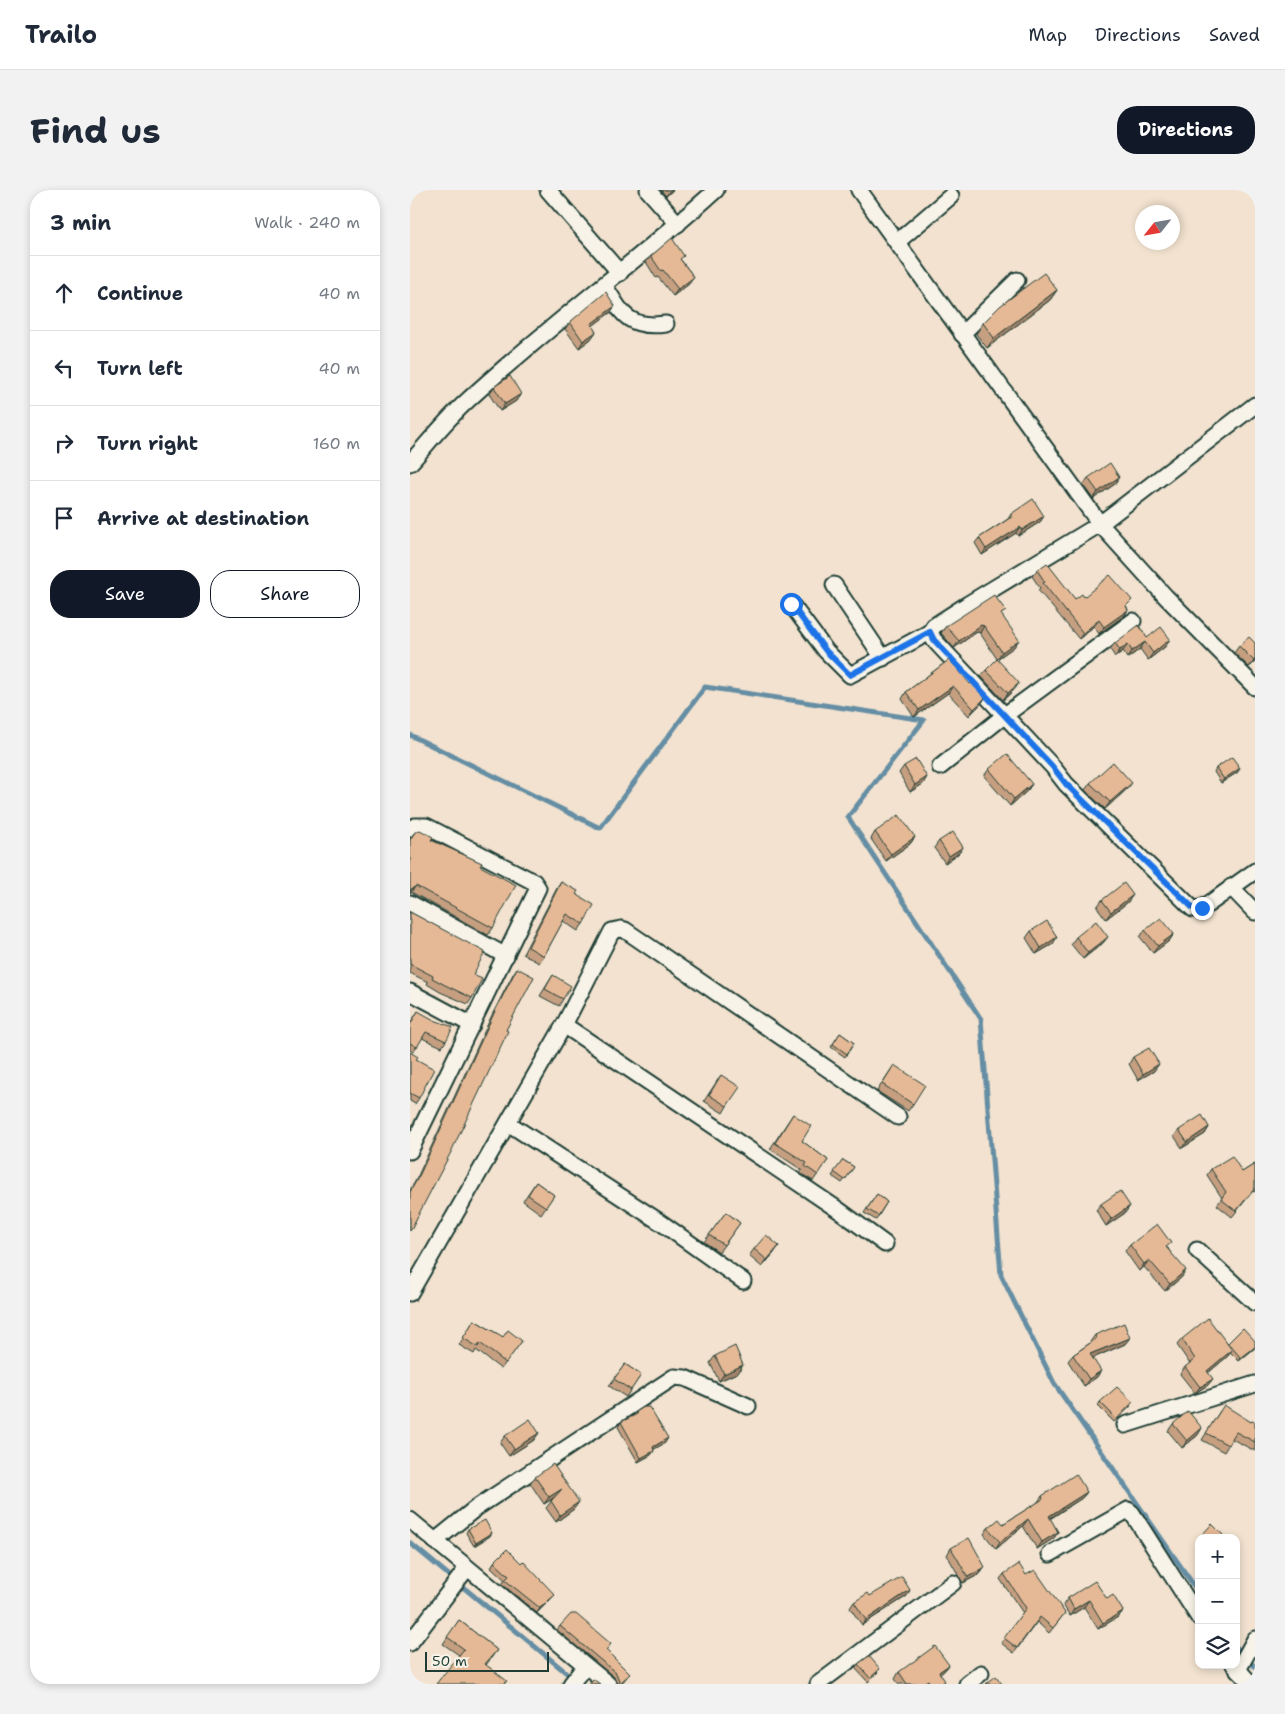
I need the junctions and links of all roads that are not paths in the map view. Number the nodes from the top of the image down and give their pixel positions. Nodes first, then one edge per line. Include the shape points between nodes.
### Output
1 (548, 190) edge
2 (648, 190) edge
3 (716, 190) edge
4 (859, 190) edge
5 (951, 196) dead end
6 (678, 224) junction
7 (897, 242) junction
8 (620, 273) junction
9 (1017, 280) dead end
10 (604, 285) junction
11 (666, 324) dead end
12 (962, 334) junction
13 (1255, 405) edge
14 (410, 463) edge
15 (1100, 524) junction
16 (834, 585) dead end
17 (791, 604) dead end
18 (1133, 621) dead end
19 (930, 632) junction
20 (884, 658) junction
21 (1255, 687) edge
22 (1005, 715) junction
23 (940, 766) dead end
24 (410, 829) edge
25 (1255, 871) edge
26 (1231, 887) junction
27 (410, 903) edge
28 (1255, 912) edge
29 (506, 956) junction
30 (410, 993) edge
31 (472, 1025) junction
32 (564, 1026) junction
33 (898, 1117) dead end
34 (508, 1123) junction
35 (410, 1151) edge
36 (885, 1244) dead end
37 (1197, 1250) dead end
38 (743, 1281) dead end
39 (410, 1293) edge
40 (1255, 1302) edge
41 (1255, 1384) edge
42 (748, 1406) dead end
43 (1125, 1425) dead end
44 (410, 1520) edge
45 (435, 1541) junction
46 (1050, 1554) dead end
47 (463, 1573) junction
48 (952, 1583) dead end
49 (1195, 1612) edge
50 (410, 1643) edge
51 (1253, 1644) edge
52 (1240, 1663) edge
53 (1240, 1669) edge
54 (981, 1673) dead end
55 (577, 1675) edge
56 (608, 1684) edge
57 (818, 1684) edge
58 (967, 1684) edge
59 (1251, 1684) edge

1 - 8 street
2 - 6 street
3 - 6 street
4 - 7 street
5 - 7 street
6 - 8 street
7 - 12 street
8 - 10 street
9 - 12 street
10 - 11 street via 622,314 633,322 646,326
10 - 14 street via 465,403
12 - 15 street
13 - 15 street
15 - 19 street via 968,604
15 - 21 street
16 - 20 street
17 - 20 street via 847,674 854,675
18 - 22 street
19 - 20 street
19 - 22 street
22 - 23 street
22 - 26 street via 1066,784 1193,908 1202,908
24 - 29 street via 426,826 537,885 538,891
25 - 26 street
26 - 28 street
27 - 29 street
29 - 31 street
30 - 31 street
31 - 35 street
32 - 33 street via 612,931 621,929
32 - 34 street
32 - 36 street
34 - 38 street via 663,1224
34 - 39 street
37 - 40 street
41 - 43 street
42 - 45 street via 674,1376 483,1503
44 - 45 street
45 - 47 street
46 - 49 street via 1128,1510
47 - 50 street
47 - 55 street
48 - 57 street
51 - 52 street
53 - 59 street
54 - 58 street
55 - 56 street

